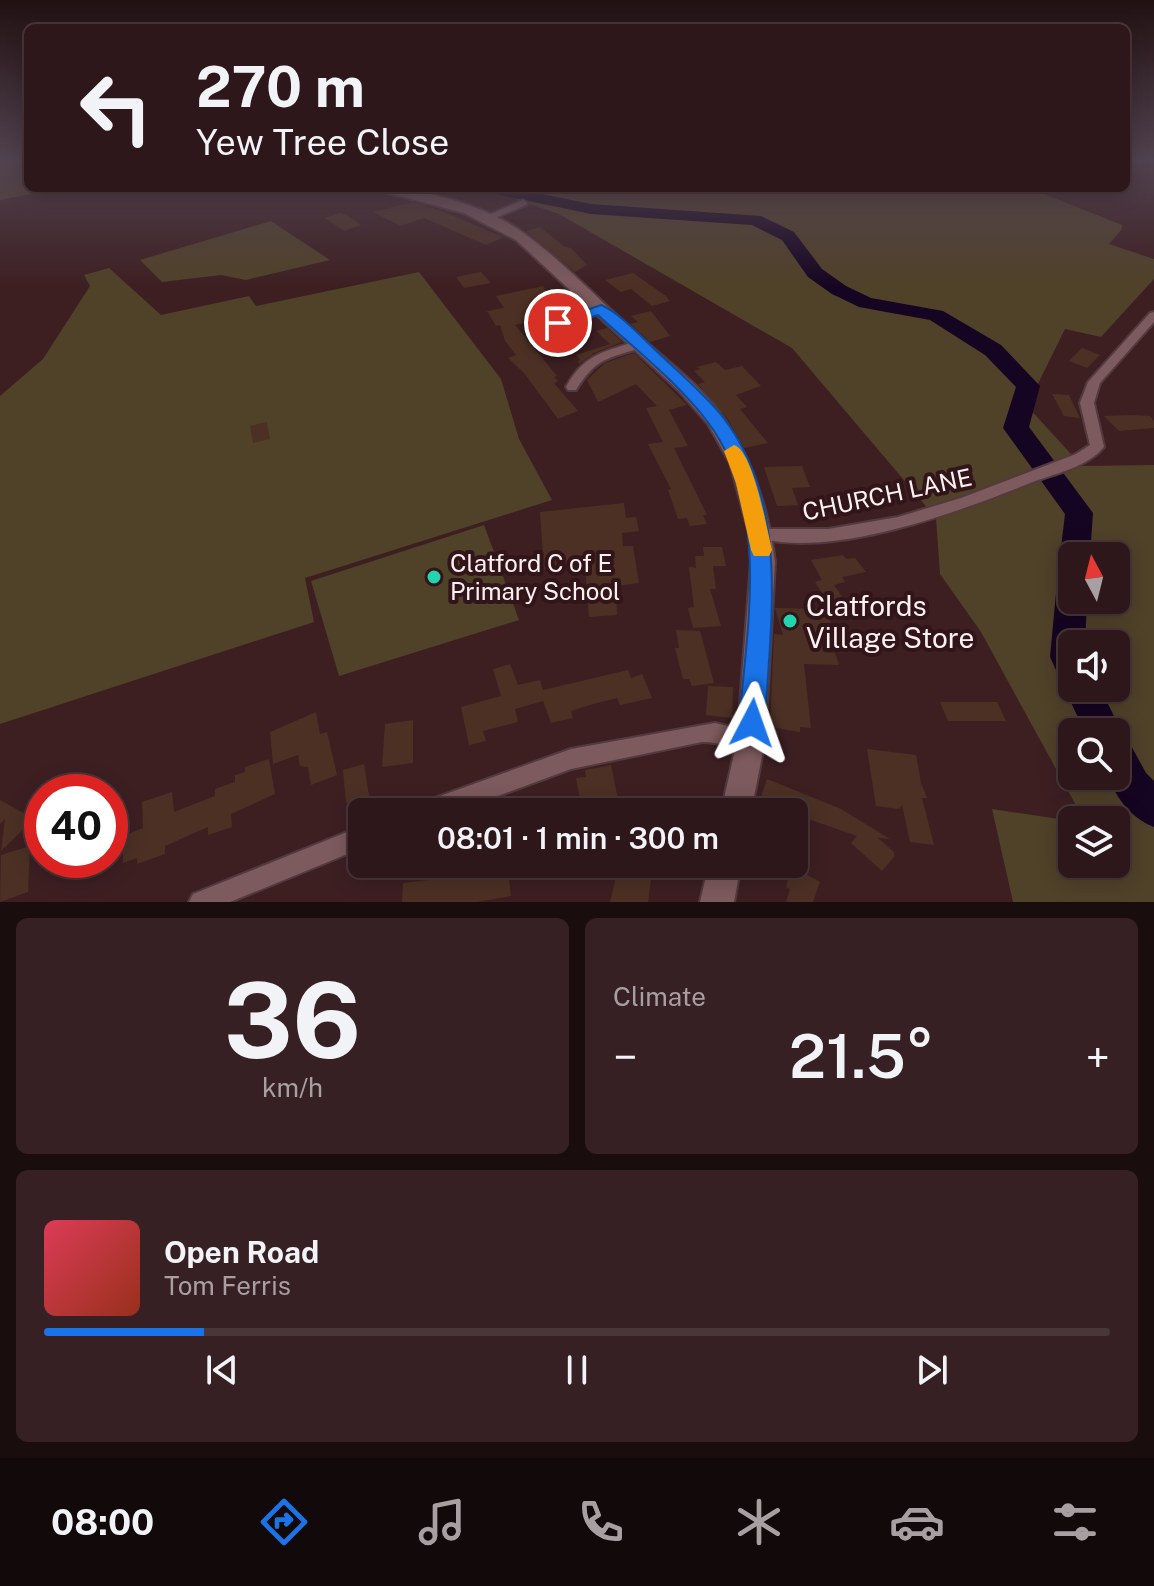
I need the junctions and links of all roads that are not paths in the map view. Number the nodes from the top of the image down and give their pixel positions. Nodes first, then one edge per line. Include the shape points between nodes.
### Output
1 (450, 203) edge
2 (523, 203) dead end
3 (487, 218) junction
4 (601, 310) junction
5 (1154, 315) edge
6 (638, 345) junction
7 (548, 349) dead end
8 (572, 387) dead end
9 (760, 533) junction
10 (751, 741) junction
11 (464, 798) edge
12 (739, 798) edge
13 (348, 843) edge
14 (722, 878) edge
15 (201, 902) edge
16 (717, 902) edge

1 - 3 street
2 - 3 street
3 - 4 street via 521,237
4 - 6 street
4 - 7 street via 536,329
5 - 9 street, CHURCH LANE via 1094,382 1087,403 1097,447 1082,459 977,501 858,530 811,538
6 - 8 street via 587,362
6 - 9 street via 716,421 740,463
9 - 10 street via 763,562
10 - 11 street via 702,733 571,759
10 - 12 street
13 - 15 street
14 - 16 street

